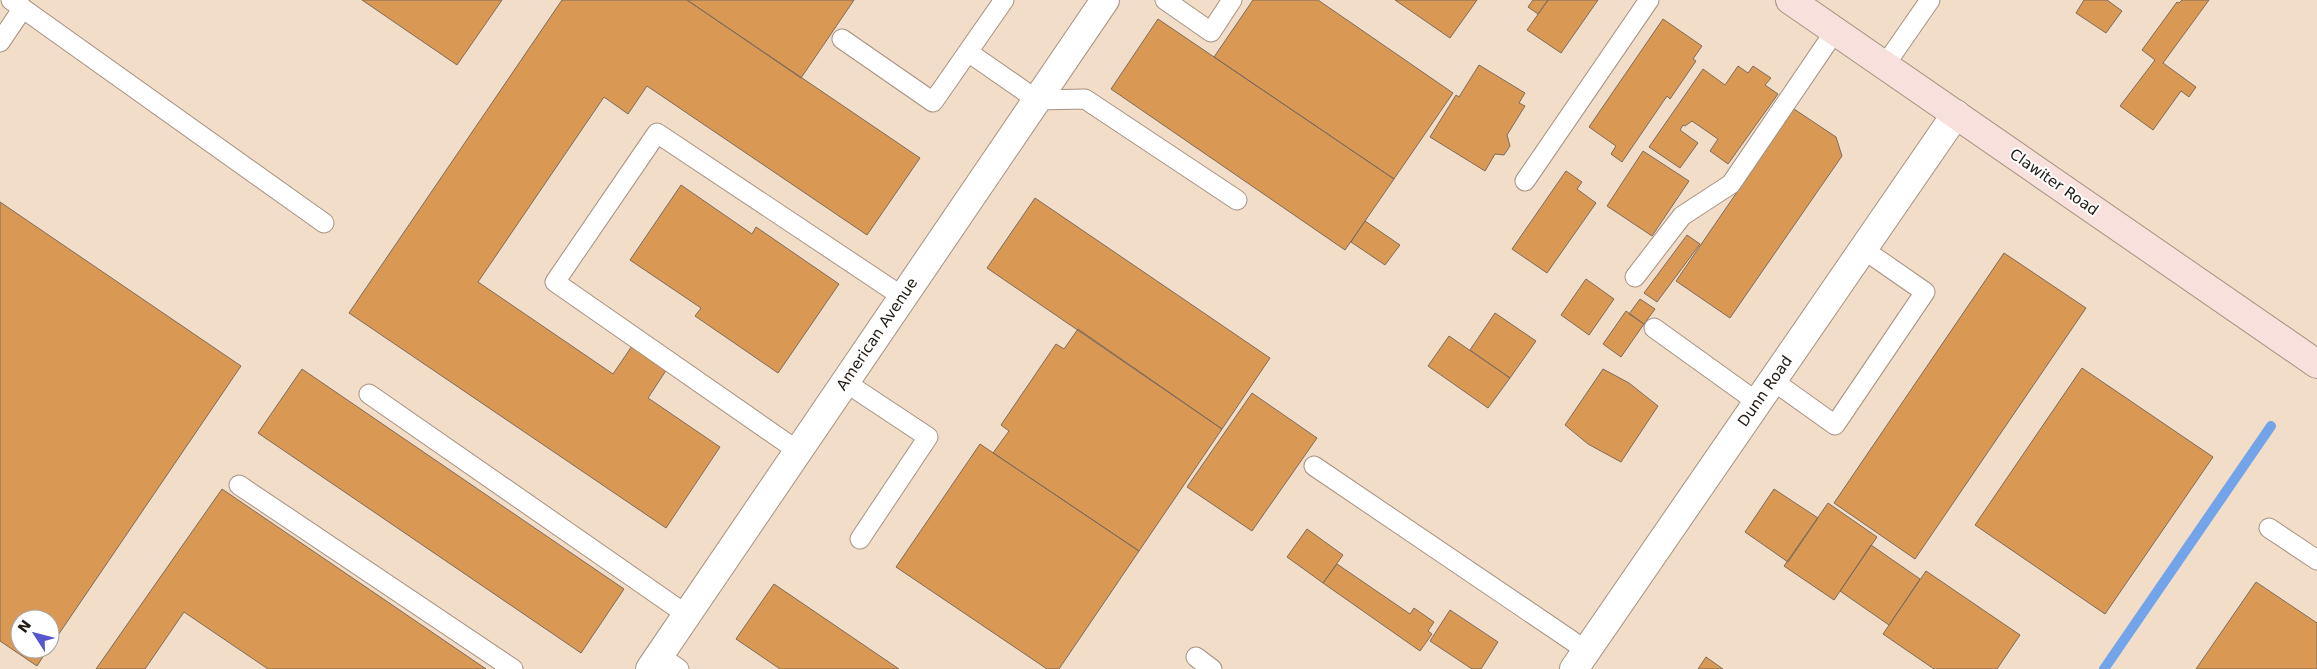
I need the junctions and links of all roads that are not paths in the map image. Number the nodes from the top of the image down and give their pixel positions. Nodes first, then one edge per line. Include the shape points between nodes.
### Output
1 (1004, 0) edge
2 (1105, 0) edge
3 (1165, 0) edge
4 (1232, 0) edge
5 (1649, 0) edge
6 (1790, 0) edge
7 (1930, 0) edge
8 (17, 4) edge
9 (1835, 31) junction
10 (842, 39) dead end
11 (0, 42) edge
12 (968, 52) junction
13 (1885, 65) junction
14 (1037, 100) junction
15 (1956, 114) junction
16 (1525, 181) dead end
17 (1237, 200) dead end
18 (324, 223) dead end
19 (1863, 249) junction
20 (1635, 277) dead end
21 (903, 297) junction
22 (1654, 328) dead end
23 (2315, 356) edge
24 (845, 382) junction
25 (1765, 391) junction
26 (368, 394) dead end
27 (798, 451) junction
28 (1314, 466) dead end
29 (239, 485) dead end
30 (2269, 528) dead end
31 (860, 539) dead end
32 (2317, 560) edge
33 (687, 614) junction
34 (1196, 657) dead end
35 (1580, 660) edge
36 (663, 664) edge
37 (513, 669) edge
38 (1212, 669) edge

1 - 12 lane
2 - 14 street, American Avenue
3 - 4 lane via 1211,32
5 - 16 lane
6 - 9 main road, Clawiter Road
7 - 13 lane
8 - 11 lane
8 - 18 lane
9 - 13 main road, Clawiter Road
9 - 20 lane via 1731,184 1682,216
10 - 12 lane via 933,102
12 - 14 lane
13 - 15 main road, Clawiter Road
14 - 17 lane via 1085,99
14 - 21 street, American Avenue
15 - 19 street, Dunn Road
15 - 23 main road, Clawiter Road
19 - 25 street, Dunn Road
19 - 25 lane via 1925,292 1835,425
21 - 24 street, American Avenue
21 - 27 lane via 657,133 555,282
22 - 25 lane
24 - 27 street, American Avenue
24 - 31 lane via 928,437
25 - 35 street, Dunn Road
26 - 33 lane
27 - 33 street, American Avenue
28 - 35 lane
29 - 37 lane
30 - 32 lane
33 - 36 street, American Avenue
34 - 38 lane

